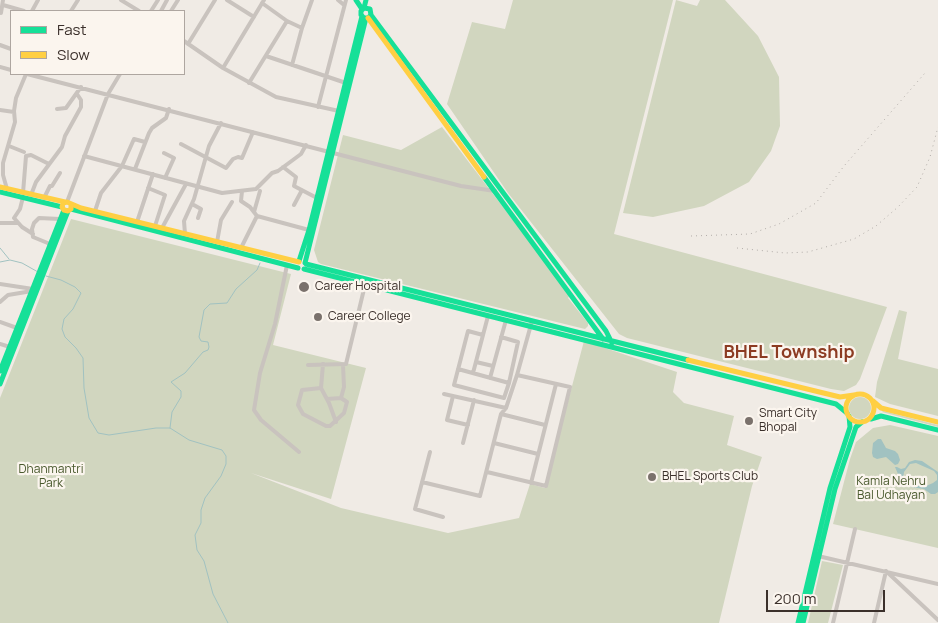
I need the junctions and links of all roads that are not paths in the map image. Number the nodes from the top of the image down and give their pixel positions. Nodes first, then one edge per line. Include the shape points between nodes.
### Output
1 (122, 0) edge
2 (215, 0) edge
3 (227, 0) edge
4 (312, 0) edge
5 (338, 0) edge
6 (346, 0) edge
7 (356, 0) edge
8 (366, 0) edge
9 (370, 0) edge
10 (2, 2) edge
11 (263, 2) edge
12 (344, 5) junction
13 (365, 8) junction
14 (21, 10) edge
15 (137, 10) edge
16 (1, 13) edge
17 (254, 17) junction
18 (366, 17) junction
19 (287, 20) junction
20 (302, 28) junction
21 (185, 42) edge
22 (188, 44) junction
23 (266, 56) junction
24 (292, 65) junction
25 (223, 68) junction
26 (26, 75) edge
27 (30, 75) edge
28 (119, 75) edge
29 (326, 76) junction
30 (249, 83) junction
31 (346, 83) junction
32 (81, 87) junction
33 (77, 94) junction
34 (108, 94) junction
35 (318, 107) junction
36 (56, 109) dead end
37 (169, 109) junction
38 (0, 110) edge
39 (339, 111) junction
40 (14, 112) junction
41 (221, 123) junction
42 (253, 132) junction
43 (145, 142) junction
44 (181, 144) dead end
45 (306, 145) junction
46 (9, 146) junction
47 (24, 152) dead end
48 (331, 152) junction
49 (164, 153) dead end
50 (84, 156) junction
51 (127, 156) junction
52 (206, 157) junction
53 (139, 159) junction
54 (49, 164) junction
55 (122, 166) junction
56 (284, 167) junction
57 (135, 169) junction
58 (60, 173) dead end
59 (153, 174) junction
60 (165, 178) junction
61 (186, 184) junction
62 (0, 187) edge
63 (198, 187) junction
64 (148, 188) junction
65 (7, 189) junction
66 (242, 190) junction
67 (302, 190) junction
68 (493, 190) junction
69 (260, 191) dead end
70 (0, 192) edge
71 (502, 192) junction
72 (23, 195) junction
73 (31, 195) junction
74 (44, 198) junction
75 (317, 198) junction
76 (232, 202) dead end
77 (192, 204) junction
78 (294, 205) dead end
79 (67, 206) junction
80 (94, 211) junction
81 (255, 214) junction
82 (198, 218) dead end
83 (60, 219) junction
84 (137, 222) junction
85 (0, 223) edge
86 (18, 223) junction
87 (155, 226) junction
88 (162, 228) junction
89 (309, 230) junction
90 (33, 234) junction
91 (185, 234) junction
92 (217, 242) junction
93 (50, 244) junction
94 (241, 248) junction
95 (302, 264) junction
96 (287, 265) junction
97 (43, 270) junction
98 (39, 280) junction
99 (0, 284) edge
100 (366, 285) junction
101 (33, 290) junction
102 (31, 300) junction
103 (0, 302) edge
104 (461, 306) junction
105 (488, 316) junction
106 (506, 320) junction
107 (0, 322) edge
108 (532, 324) junction
109 (17, 328) junction
110 (559, 331) junction
111 (483, 335) junction
112 (501, 337) junction
113 (603, 339) junction
114 (612, 342) junction
115 (0, 344) edge
116 (606, 346) junction
117 (10, 347) junction
118 (615, 349) junction
119 (8, 358) junction
120 (476, 362) junction
121 (323, 364) junction
122 (308, 365) dead end
123 (343, 365) junction
124 (493, 366) junction
125 (458, 369) junction
126 (0, 371) edge
127 (473, 373) junction
128 (517, 375) junction
129 (490, 378) junction
130 (509, 383) junction
131 (0, 384) edge
132 (556, 384) junction
133 (321, 388) junction
134 (444, 394) dead end
135 (854, 395) junction
136 (453, 396) junction
137 (327, 398) junction
138 (341, 398) junction
139 (474, 400) junction
140 (873, 401) junction
141 (506, 408) junction
142 (501, 414) junction
143 (848, 414) junction
144 (864, 421) junction
145 (336, 422) junction
146 (938, 422) edge
147 (468, 425) junction
148 (545, 426) junction
149 (938, 430) edge
150 (463, 443) dead end
151 (494, 443) junction
152 (299, 452) dead end
153 (430, 452) dead end
154 (538, 454) junction
155 (844, 454) junction
156 (487, 472) junction
157 (422, 482) junction
158 (531, 483) junction
159 (443, 517) dead end
160 (854, 528) dead end
161 (817, 556) junction
162 (847, 562) junction
163 (886, 572) junction
164 (938, 584) edge
165 (938, 620) edge
166 (798, 623) edge
167 (803, 623) edge
168 (833, 623) edge
169 (874, 623) edge

1 - 15 street
2 - 22 street
3 - 17 street
4 - 20 street
5 - 12 street
6 - 12 street
7 - 13 main road
8 - 13 main road
9 - 13 main road
10 - 14 street
10 - 16 street
11 - 17 street
11 - 19 street
12 - 29 street
13 - 18 main road via 360,13
13 - 18 main road via 371,11
17 - 25 street
18 - 31 main road
18 - 48 main road
18 - 68 main road
18 - 71 main road
19 - 20 street
19 - 23 street
20 - 24 street
21 - 22 street
22 - 25 street
23 - 24 street
23 - 30 street
24 - 29 street
25 - 30 street
26 - 40 street
27 - 32 street
28 - 34 street
29 - 31 street
29 - 35 street
30 - 35 street via 276,97
31 - 39 main road
32 - 33 street
32 - 34 street
33 - 36 street via 66,108
33 - 54 street via 81,107 62,147
34 - 37 street
34 - 50 street
35 - 39 street
37 - 41 street
37 - 43 street via 166,118 152,128
38 - 40 street
39 - 48 main road
40 - 46 street
41 - 42 street
41 - 52 street via 212,137
42 - 45 street
42 - 52 street via 242,158 233,160 227,167
43 - 51 street via 134,139
43 - 53 street
44 - 52 street
45 - 48 street
45 - 56 street via 301,154
46 - 47 street
46 - 65 street via 3,163
48 - 68 street via 461,186
48 - 75 main road
48 - 95 main road
49 - 60 street via 174,158
50 - 55 street
50 - 79 street
51 - 53 street
51 - 55 street
52 - 63 street
53 - 57 street
54 - 72 street via 31,155 26,156
54 - 73 street
55 - 57 street
55 - 80 street via 101,194
56 - 66 street via 272,173 256,189
56 - 67 street via 296,177 294,186
57 - 59 street
58 - 74 street
59 - 60 street
59 - 64 street
60 - 61 street
61 - 63 street
61 - 88 street
62 - 65 main road
63 - 66 street via 220,193
63 - 77 street
64 - 84 street
64 - 87 street via 165,195
65 - 72 main road
66 - 81 street via 241,201
67 - 75 street
67 - 78 street
68 - 71 street
68 - 113 main road
69 - 81 street
70 - 72 main road
71 - 114 main road
72 - 73 main road
72 - 79 main road
72 - 86 street via 14,218
73 - 74 main road
74 - 79 main road
75 - 89 main road
76 - 92 street via 221,220
77 - 82 street via 201,208
77 - 91 street via 184,221
79 - 80 main road
79 - 83 main road
79 - 96 main road
79 - 97 main road
80 - 84 main road
81 - 89 street
81 - 94 street
83 - 90 street via 39,218 34,223
83 - 93 main road
84 - 87 main road
85 - 86 street
86 - 90 street
87 - 88 main road
88 - 91 main road
89 - 95 main road
90 - 93 street via 34,238
91 - 92 main road
92 - 94 main road
93 - 97 main road
94 - 95 main road
95 - 96 main road
95 - 100 main road
95 - 104 main road
96 - 152 street via 254,410 261,420
97 - 98 main road
98 - 101 main road
98 - 102 main road
99 - 101 street
100 - 104 main road
100 - 123 street via 346,364
101 - 102 main road
101 - 103 street via 8,295
102 - 109 main road
102 - 119 main road
104 - 105 main road
104 - 108 main road
105 - 106 main road
105 - 111 street
106 - 108 main road
106 - 112 street
107 - 109 street
108 - 110 main road
108 - 128 street
109 - 117 main road
110 - 113 main road
110 - 116 main road
111 - 120 street
111 - 125 street via 468,331
112 - 124 street
112 - 130 street via 518,342
113 - 114 main road
113 - 116 main road
114 - 118 main road
114 - 135 main road via 840,397
115 - 117 street
116 - 118 main road
117 - 119 main road
118 - 143 main road via 836,404
119 - 126 main road
119 - 131 main road
120 - 124 street
120 - 127 street
121 - 122 street
121 - 123 street
121 - 133 street
123 - 138 street
124 - 129 street
125 - 127 street
125 - 130 street via 455,386 504,398
127 - 129 street
128 - 132 street
128 - 141 street
129 - 130 street
132 - 148 street
132 - 158 street via 570,387 546,486
133 - 137 street
133 - 145 street via 302,390 298,405 300,412 326,426
134 - 136 street
135 - 140 main road via 863,394
135 - 143 main road via 846,405
136 - 139 street
136 - 147 street via 447,420
137 - 138 street
137 - 145 street
138 - 145 street via 347,402 344,413
139 - 141 street
139 - 147 street
140 - 144 main road via 871,418
140 - 146 main road via 881,408
141 - 142 street
142 - 148 street
142 - 151 street
143 - 144 main road via 857,421
143 - 155 main road via 850,426
144 - 149 main road via 880,416
144 - 155 main road via 856,427
147 - 150 street
148 - 154 street
151 - 154 street
151 - 156 street
153 - 157 street
154 - 158 street
155 - 161 main road
156 - 157 street via 480,496
156 - 158 street
157 - 159 street via 415,509
160 - 162 street
161 - 162 street
161 - 166 main road
161 - 167 main road
162 - 163 street
162 - 168 street
163 - 164 street
163 - 165 street
163 - 169 street

